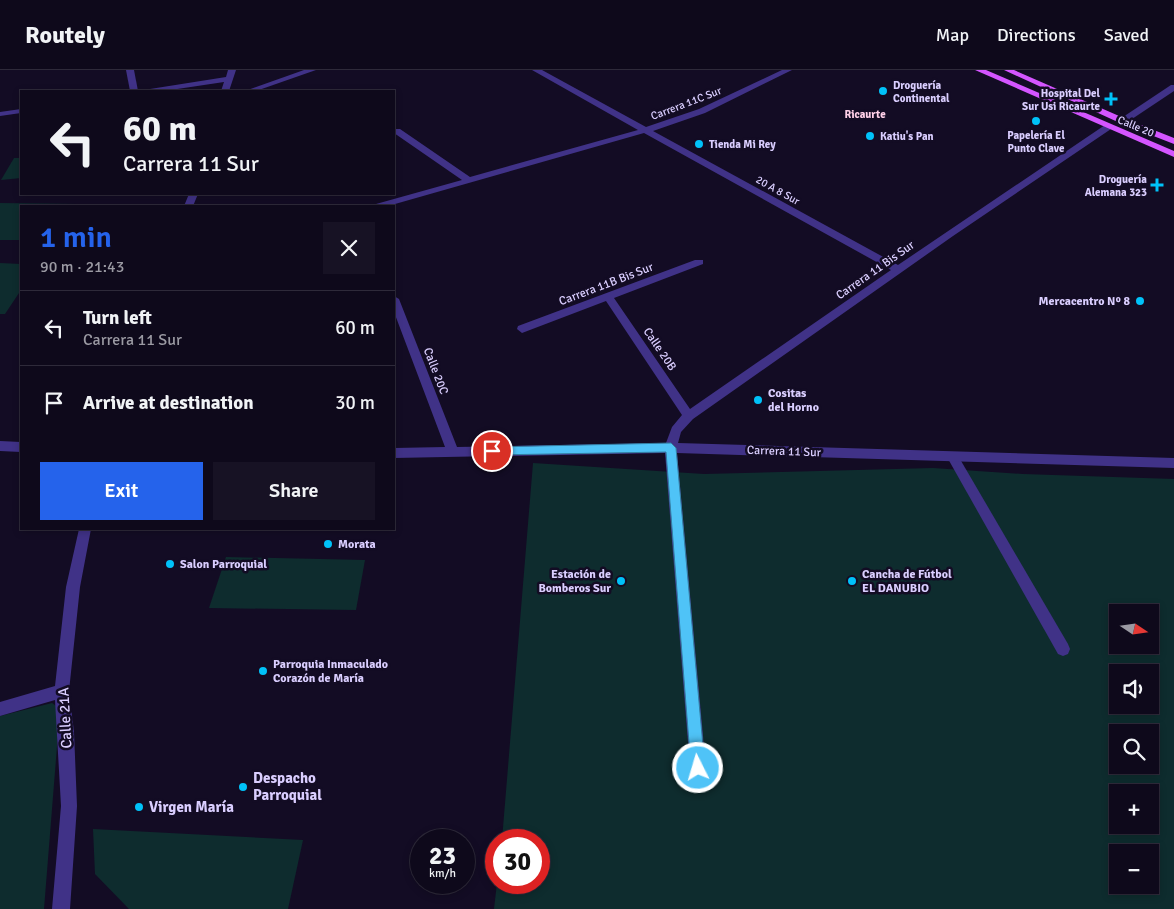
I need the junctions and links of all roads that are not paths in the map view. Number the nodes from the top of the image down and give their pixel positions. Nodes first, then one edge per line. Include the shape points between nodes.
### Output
1 (130, 70) edge
2 (232, 70) edge
3 (312, 70) edge
4 (536, 70) edge
5 (769, 70) edge
6 (788, 70) edge
7 (979, 70) edge
8 (1008, 70) edge
9 (778, 74) junction
10 (228, 79) junction
11 (1174, 87) edge
12 (134, 90) edge
13 (156, 90) edge
14 (225, 90) edge
15 (252, 90) edge
16 (20, 111) edge
17 (0, 114) edge
18 (1122, 121) junction
19 (1108, 127) junction
20 (646, 130) junction
21 (397, 131) dead end
22 (1174, 141) edge
23 (1174, 154) edge
24 (470, 181) junction
25 (383, 205) edge
26 (699, 262) dead end
27 (898, 269) junction
28 (608, 297) junction
29 (395, 302) edge
30 (522, 329) dead end
31 (689, 416) junction
32 (0, 446) edge
33 (20, 446) edge
34 (671, 448) junction
35 (453, 452) junction
36 (395, 453) edge
37 (953, 457) junction
38 (1174, 463) edge
39 (85, 530) edge
40 (1063, 649) dead end
41 (62, 691) junction
42 (0, 709) edge
43 (698, 768) dead end
44 (61, 909) edge

1 - 12 street
2 - 10 street
3 - 15 street
4 - 20 street, 20 A 8 Sur
5 - 9 street
6 - 9 street, Carrera 11C Sur
7 - 19 main road, Calle 20
8 - 18 main road
9 - 20 street, Carrera 11C Sur via 702,111
10 - 13 street
10 - 14 street
11 - 18 street
16 - 17 street
18 - 22 main road
19 - 23 main road, Calle 20
19 - 27 street, Carrera 11 Bis Sur
20 - 24 street
20 - 27 street, 20 A 8 Sur
21 - 24 street
24 - 25 street
26 - 28 street, Carrera 11B Bis Sur
27 - 31 street, Carrera 11 Bis Sur
28 - 30 street, Carrera 11B Bis Sur
28 - 31 street, Calle 20B
29 - 35 street, Calle 20C
31 - 34 street, Carrera 11 Bis Sur via 676,430
32 - 33 street
34 - 35 street, Carrera 11 Sur
34 - 37 street, Carrera 11 Sur
34 - 43 street
35 - 36 street, Carrera 11 Sur
37 - 38 street, Carrera 11 Sur
37 - 40 street
39 - 41 street, Calle 21A via 73,587
41 - 42 street
41 - 44 street, Calle 21A via 69,806

